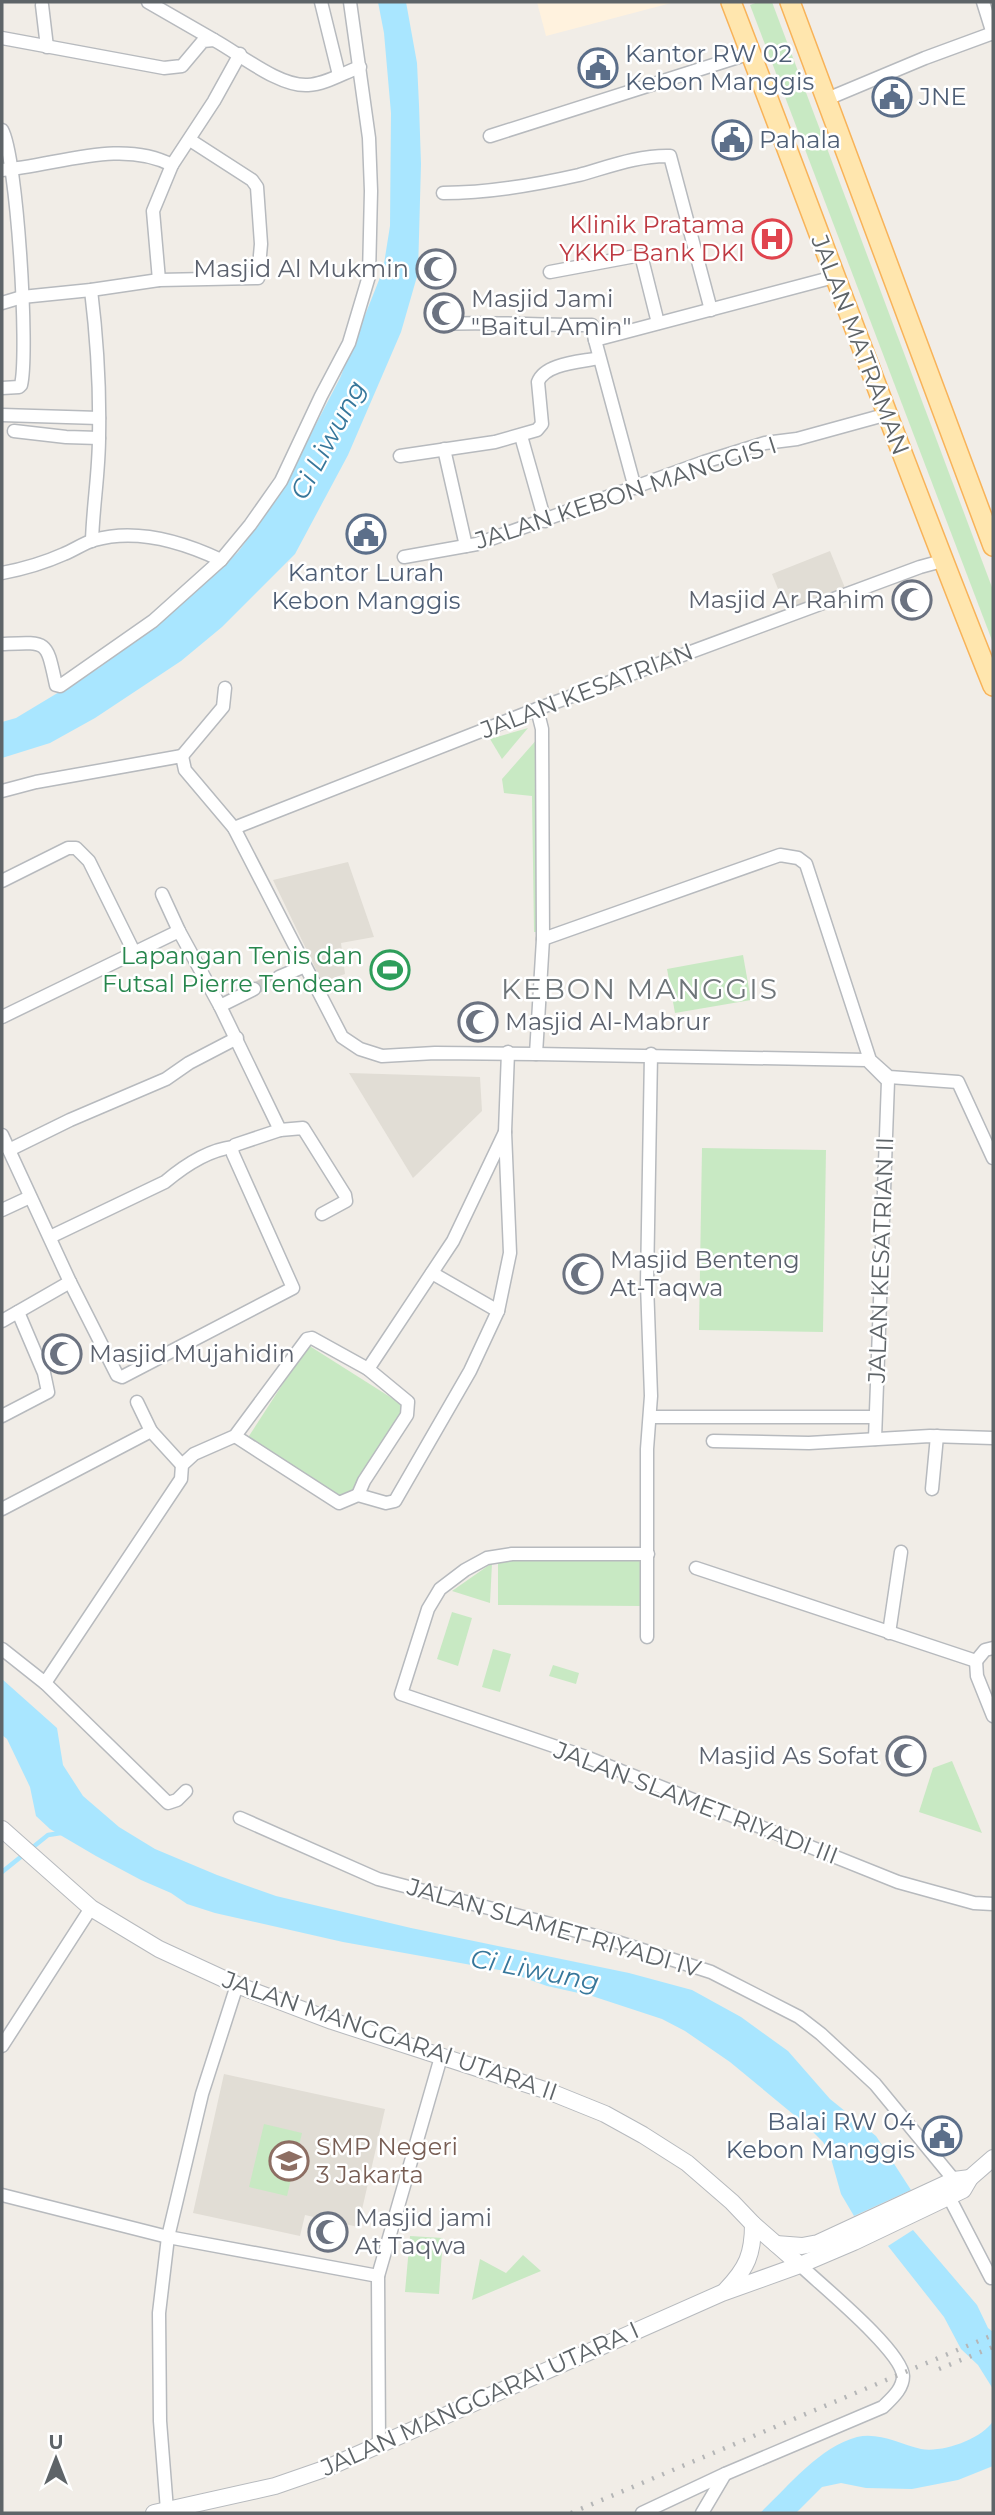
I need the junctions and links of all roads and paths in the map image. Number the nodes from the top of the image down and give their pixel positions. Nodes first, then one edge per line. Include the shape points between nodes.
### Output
1 (148, 2) edge
2 (321, 2) edge
3 (350, 2) edge
4 (731, 2) edge
5 (790, 2) edge
6 (983, 2) edge
7 (42, 5) dead end
8 (993, 33) edge
9 (2, 38) edge
10 (214, 40) junction
11 (47, 47) junction
12 (751, 53) junction
13 (240, 54) junction
14 (360, 67) junction
15 (339, 75) junction
16 (827, 99) junction
17 (2, 130) edge
18 (490, 136) dead end
19 (190, 140) junction
20 (172, 165) junction
21 (6, 170) edge
22 (443, 193) dead end
23 (550, 272) dead end
24 (834, 277) junction
25 (159, 280) junction
26 (90, 290) junction
27 (22, 297) junction
28 (2, 303) edge
29 (712, 310) junction
30 (658, 323) junction
31 (440, 324) dead end
32 (595, 340) junction
33 (599, 358) junction
34 (2, 388) edge
35 (888, 414) junction
36 (2, 415) edge
37 (99, 418) junction
38 (14, 431) dead end
39 (522, 436) junction
40 (99, 438) junction
41 (444, 449) junction
42 (400, 456) dead end
43 (635, 488) junction
44 (545, 521) junction
45 (92, 541) junction
46 (466, 546) junction
47 (993, 546) edge
48 (404, 557) dead end
49 (221, 560) junction
50 (942, 561) junction
51 (2, 573) edge
52 (2, 644) edge
53 (993, 686) edge
54 (225, 688) dead end
55 (537, 709) junction
56 (182, 756) junction
57 (2, 791) edge
58 (234, 828) junction
59 (2, 881) edge
60 (162, 894) dead end
61 (179, 931) junction
62 (543, 939) junction
63 (134, 952) junction
64 (304, 966) junction
65 (279, 977) tunnel mouth
66 (254, 989) tunnel mouth
67 (220, 1006) junction
68 (2, 1017) edge
69 (237, 1038) junction
70 (508, 1052) junction
71 (536, 1054) junction
72 (651, 1054) junction
73 (869, 1060) junction
74 (280, 1130) junction
75 (505, 1132) junction
76 (2, 1135) edge
77 (233, 1147) junction
78 (9, 1150) junction
79 (993, 1158) edge
80 (30, 1197) junction
81 (2, 1210) edge
82 (322, 1214) dead end
83 (50, 1237) junction
84 (432, 1273) junction
85 (70, 1282) junction
86 (498, 1311) junction
87 (18, 1312) junction
88 (2, 1321) edge
89 (368, 1369) junction
90 (137, 1402) dead end
91 (2, 1416) edge
92 (650, 1417) junction
93 (875, 1417) junction
94 (151, 1431) junction
95 (235, 1436) junction
96 (937, 1436) junction
97 (993, 1438) edge
98 (875, 1439) junction
99 (713, 1441) dead end
100 (182, 1465) junction
101 (932, 1489) dead end
102 (359, 1494) junction
103 (2, 1509) edge
104 (901, 1552) dead end
105 (648, 1554) junction
106 (696, 1568) dead end
107 (889, 1633) junction
108 (647, 1637) dead end
109 (2, 1648) edge
110 (993, 1648) edge
111 (976, 1661) junction
112 (45, 1683) junction
113 (993, 1716) edge
114 (186, 1791) dead end
115 (240, 1818) dead end
116 (7, 1834) edge
117 (993, 1904) edge
118 (91, 1908) junction
119 (237, 1985) junction
120 (2, 2046) edge
121 (441, 2057) junction
122 (993, 2158) edge
123 (959, 2186) junction
124 (2, 2195) edge
125 (753, 2224) junction
126 (851, 2236) junction
127 (169, 2237) junction
128 (776, 2244) junction
129 (800, 2265) junction
130 (378, 2276) junction
131 (993, 2277) edge
132 (722, 2293) junction
133 (379, 2444) junction
134 (726, 2474) junction
135 (161, 2512) edge
136 (642, 2513) edge
137 (702, 2513) edge

1 - 10 street
2 - 15 street
3 - 14 street
4 - 12 main road, JALAN MATRAMAN
5 - 16 main road
6 - 8 street
7 - 11 street
8 - 16 street
9 - 11 street
10 - 11 street via 203,41 175,68
10 - 13 street
12 - 18 street
12 - 24 main road, JALAN MATRAMAN
13 - 15 street via 288,82 306,86
13 - 19 street
14 - 15 street
14 - 49 street via 369,138 369,276 349,343 281,481
16 - 47 main road
17 - 21 street
19 - 20 street
19 - 25 street via 257,187 259,276
20 - 21 street via 119,153
20 - 25 street via 153,211
21 - 27 street
22 - 29 street via 539,183 670,156
23 - 30 street via 641,255
24 - 29 street
24 - 35 main road, JALAN MATRAMAN
25 - 26 street
26 - 27 street
26 - 37 street
27 - 28 street
27 - 34 street via 22,381 19,387
29 - 30 street
30 - 32 street
31 - 32 street via 592,325
32 - 33 street
33 - 39 street via 553,368 540,376 542,424
33 - 43 street
35 - 43 street, JALAN KEBON MANGGIS I via 765,443
35 - 50 main road, JALAN MATRAMAN
36 - 37 street
37 - 40 street
38 - 40 street
39 - 41 street
39 - 44 street
40 - 45 street
41 - 42 street
41 - 46 street
43 - 44 street, JALAN KEBON MANGGIS I
44 - 46 street, JALAN KEBON MANGGIS I
45 - 49 street via 123,535 169,540
45 - 51 street via 22,570
46 - 48 street, JALAN KEBON MANGGIS I
49 - 52 street via 153,621 60,686 45,646
50 - 53 main road, JALAN MATRAMAN
50 - 55 street, JALAN KESATRIAN
54 - 56 street via 223,708
55 - 58 street, JALAN KESATRIAN
55 - 62 street via 542,729
56 - 57 street
56 - 58 street via 185,770
58 - 64 street
59 - 63 street via 76,848 89,861
60 - 61 street
61 - 63 street
61 - 67 street
62 - 71 street
62 - 73 street via 780,855 798,858 806,864
63 - 68 street
64 - 65 street
64 - 70 street via 342,1037 360,1049 382,1056
66 - 67 street
67 - 69 street
69 - 74 street
69 - 78 street via 166,1079
70 - 71 street
70 - 75 street
71 - 72 street
72 - 73 street
72 - 92 street
73 - 79 street via 889,1077 958,1083
73 - 93 street, JALAN KESATRIAN II via 888,1081
74 - 77 street
74 - 82 street via 303,1128 345,1195 343,1204
75 - 84 street via 453,1241
75 - 86 street via 510,1253
76 - 78 street
77 - 83 street via 215,1150 165,1182
77 - 85 street via 293,1289 122,1377
78 - 80 street
80 - 81 street
80 - 83 street
83 - 85 street
84 - 86 street
84 - 89 street
85 - 87 street
86 - 102 street via 470,1371 395,1501 386,1503
87 - 88 street
87 - 91 street via 48,1392
89 - 95 street via 307,1339
89 - 102 street via 408,1402 408,1409
90 - 94 street
92 - 93 street
92 - 105 street
93 - 98 street, JALAN KESATRIAN II
94 - 100 street
94 - 103 street
95 - 100 street via 202,1449
95 - 102 street via 336,1502 344,1503
96 - 97 street
96 - 98 street
96 - 101 street
98 - 99 street
100 - 112 street via 181,1479
104 - 107 street
105 - 108 street
105 - 117 street, JALAN SLAMET RIYADI III via 512,1554 487,1558 465,1570 440,1589 428,1609 401,1694 586,1757 898,1882
106 - 107 street
107 - 111 street
109 - 112 street
110 - 111 street
111 - 113 street
112 - 114 street via 168,1803
115 - 123 street, JALAN SLAMET RIYADI IV via 379,1879 711,1972 788,2011 821,2034 875,2084
116 - 118 street, JALAN MANGGARAI UTARA II
118 - 119 street, JALAN MANGGARAI UTARA II via 159,1949
118 - 120 street
119 - 121 street, JALAN MANGGARAI UTARA II
119 - 127 street via 202,2094
121 - 125 street, JALAN MANGGARAI UTARA II via 548,2091 624,2124 687,2163
121 - 130 street
122 - 123 street
123 - 126 street
123 - 131 street, JALAN SLAMET RIYADI IV
124 - 127 street
125 - 128 street, JALAN MANGGARAI UTARA II
125 - 132 street via 748,2260 741,2275
126 - 128 street via 802,2246
126 - 129 street, JALAN MANGGARAI UTARA I
127 - 130 street
127 - 135 street via 159,2313
128 - 129 street, JALAN MANGGARAI UTARA II
129 - 132 street, JALAN MANGGARAI UTARA I
129 - 134 street via 883,2343 902,2370 901,2386 883,2407
130 - 133 street
132 - 133 street, JALAN MANGGARAI UTARA I
133 - 135 street, JALAN MANGGARAI UTARA I via 275,2486
134 - 136 street
134 - 137 street

